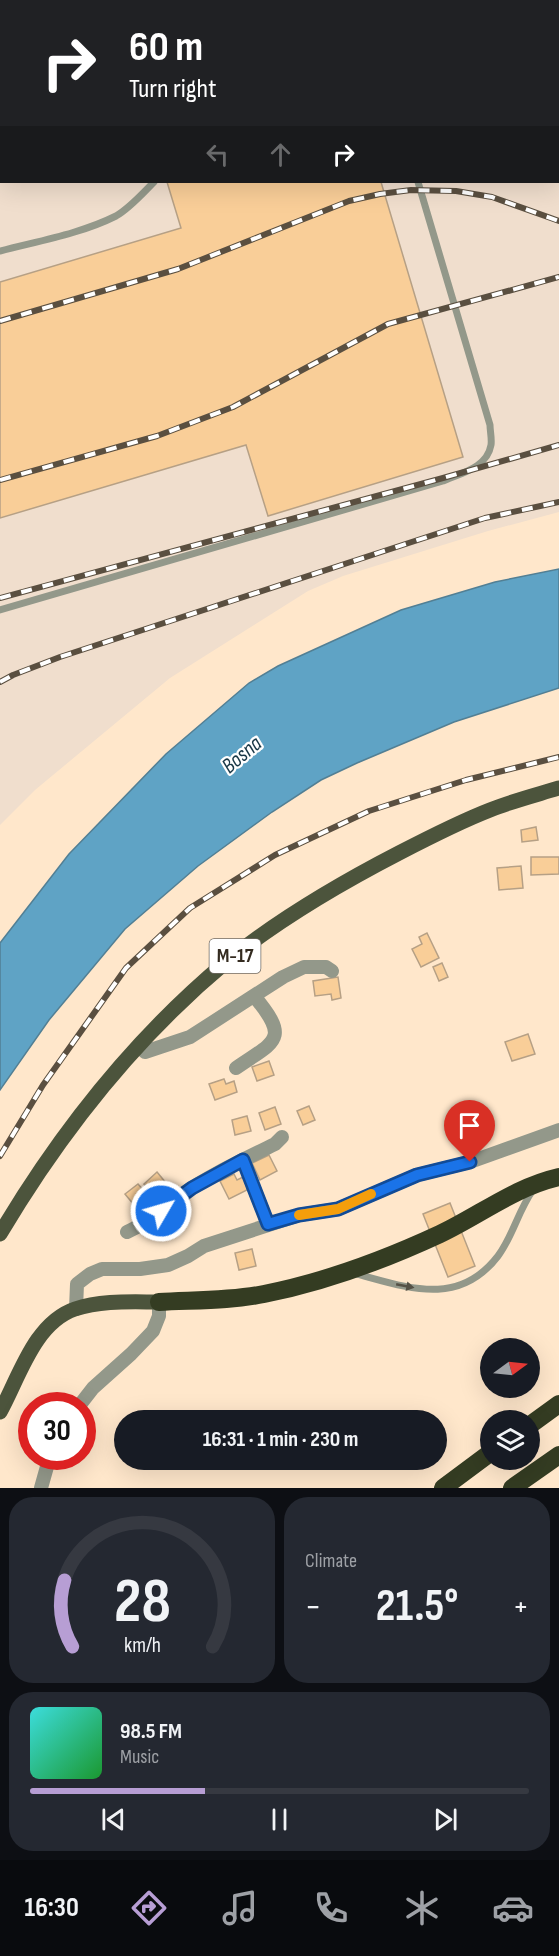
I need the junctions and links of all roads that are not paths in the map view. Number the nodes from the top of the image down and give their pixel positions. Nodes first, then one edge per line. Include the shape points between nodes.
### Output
1 (153, 183) edge
2 (418, 183) edge
3 (0, 251) edge
4 (0, 610) edge
5 (559, 788) edge
6 (332, 971) dead end
7 (254, 996) junction
8 (139, 1046) junction
9 (236, 1068) dead end
10 (559, 1130) edge
11 (282, 1137) dead end
12 (243, 1160) junction
13 (559, 1177) edge
14 (538, 1183) junction
15 (268, 1224) junction
16 (128, 1232) dead end
17 (0, 1234) edge
18 (349, 1271) junction
19 (159, 1302) junction
20 (76, 1309) junction
21 (90, 1392) edge
22 (559, 1404) edge
23 (0, 1412) edge
24 (540, 1418) edge
25 (559, 1455) edge
26 (480, 1460) edge
27 (46, 1470) edge
28 (41, 1488) edge
29 (443, 1488) edge
30 (512, 1488) edge

1 - 3 lane via 117,215
2 - 4 lane via 490,425 491,444 478,466 442,481
5 - 8 main road, M-17 via 489,810 358,874 287,918 227,962
6 - 7 street via 304,967
7 - 8 street via 190,1036 145,1052
7 - 9 street via 273,1020 275,1036 272,1043
8 - 17 main road, M-17 via 68,1130
10 - 15 street via 470,1162 417,1175 338,1209
11 - 12 street
12 - 15 street
12 - 16 street via 179,1196
13 - 14 highway
14 - 18 highway via 442,1233
18 -> 14 lane via 406,1288 459,1287 480,1275 498,1256
15 - 20 street via 204,1245 168,1265 102,1269 90,1274 77,1284
18 - 19 highway via 264,1294
19 - 20 main road via 107,1303
19 - 21 street via 153,1331
20 - 23 main road via 60,1316 32,1348
22 - 24 highway
25 - 30 highway
26 - 29 highway
27 - 28 street

